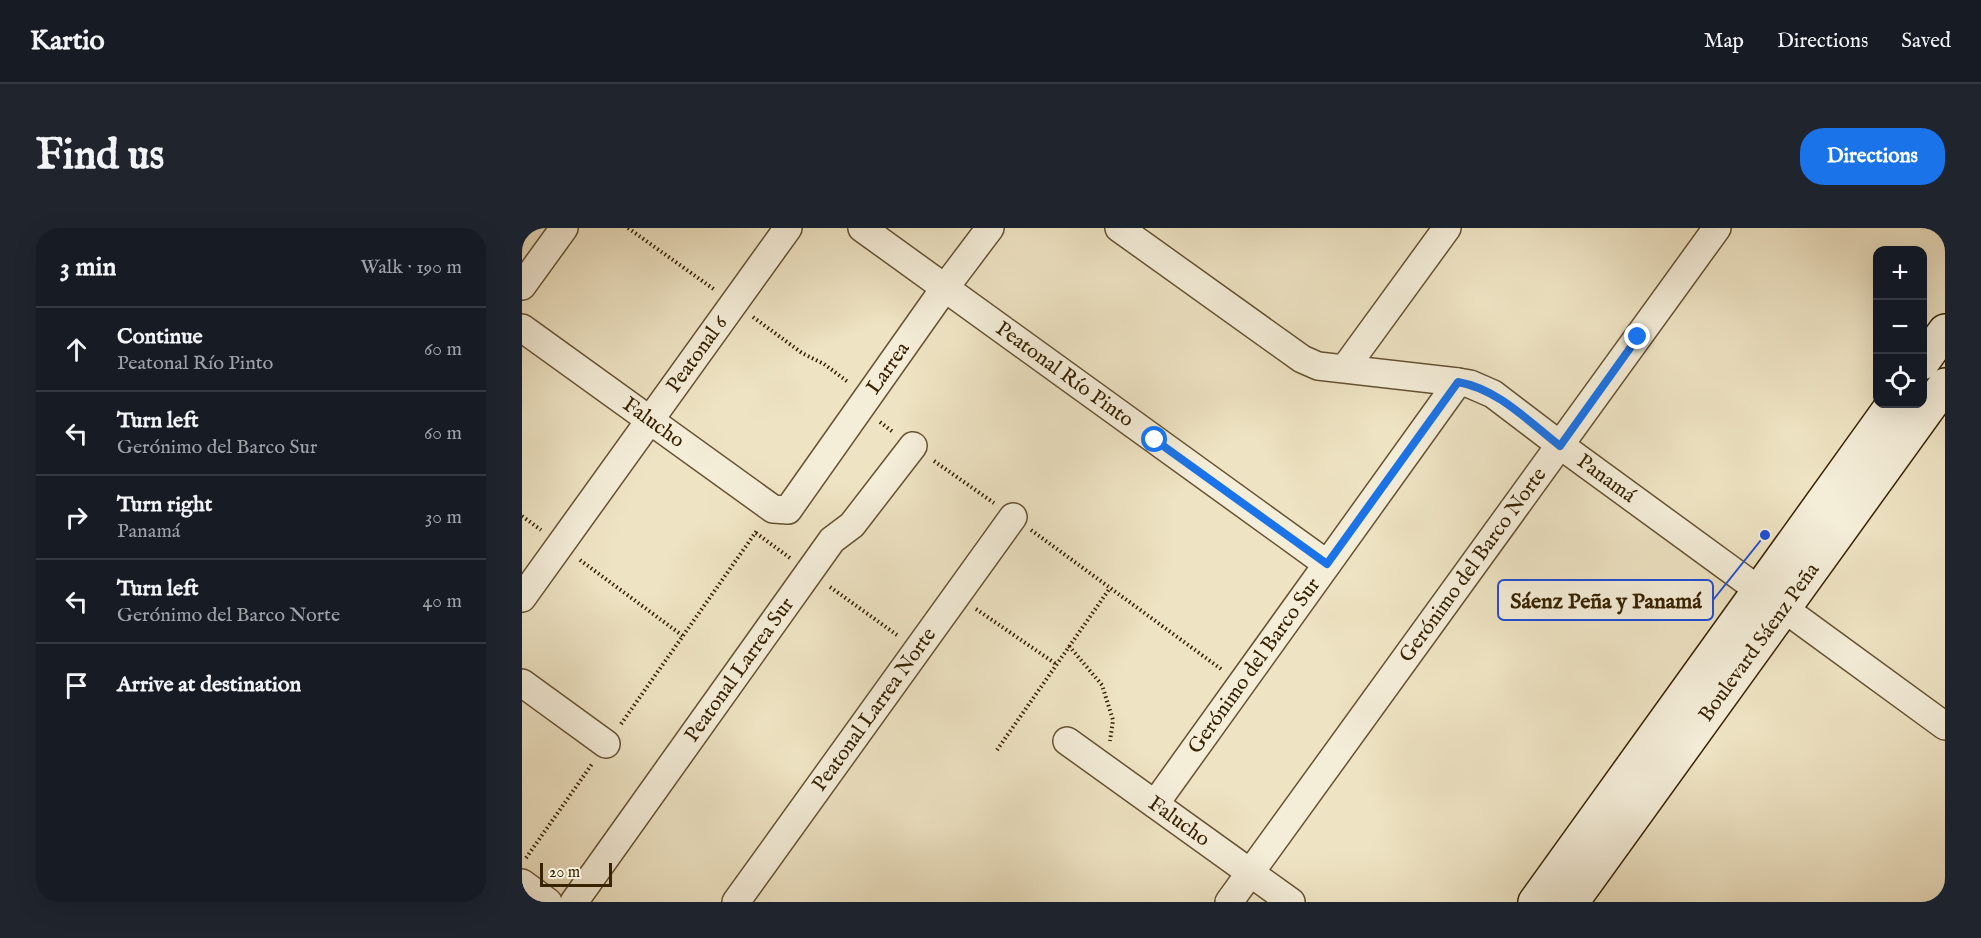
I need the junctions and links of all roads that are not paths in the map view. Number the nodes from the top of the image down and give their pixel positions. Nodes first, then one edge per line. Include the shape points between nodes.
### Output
1 (564, 228) edge
2 (788, 228) edge
3 (862, 228) edge
4 (990, 228) edge
5 (1119, 228) edge
6 (1447, 228) edge
7 (1717, 228) edge
8 (522, 286) edge
9 (944, 289) junction
10 (522, 328) edge
11 (1945, 331) edge
12 (1927, 357) edge
13 (1345, 368) junction
14 (1458, 382) junction
15 (1945, 385) edge
16 (1891, 408) edge
17 (650, 421) junction
18 (913, 446) road end
19 (1560, 446) junction
20 (780, 509) joint
21 (1013, 517) road end
22 (1327, 564) junction
23 (522, 598) edge
24 (1771, 600) junction
25 (522, 683) edge
26 (1945, 726) edge
27 (1067, 741) dead end
28 (606, 744) road end
29 (1155, 804) junction
30 (1251, 873) junction
31 (574, 902) edge
32 (736, 902) edge
33 (1229, 902) edge
34 (1292, 902) edge
35 (1535, 902) edge
36 (1572, 902) edge

1 - 8 street
2 - 17 street, Peatonal 6
3 - 9 street, Peatonal Río Pinto
4 - 9 street, Larrea
5 - 13 street, Panamá via 1302,359 1318,366
6 - 13 street
7 - 19 street, Gerónimo del Barco Norte
9 - 20 street, Larrea via 860,408
9 - 22 street, Peatonal Río Pinto
10 - 17 street, Falucho
11 - 12 main road
13 - 14 street, Panamá
14 - 19 street, Panamá via 1493,394
14 - 22 street, Gerónimo del Barco Sur
15 - 24 main road, Boulevard Sáenz Peña
16 - 24 main road, Boulevard Sáenz Peña
17 - 20 street, Falucho
17 - 23 street, Peatonal 6
18 - 31 street, Peatonal Larrea Sur via 852,525 832,540
19 - 24 street, Panamá
19 - 30 street, Gerónimo del Barco Norte
21 - 32 street, Peatonal Larrea Norte
22 - 29 street, Gerónimo del Barco Sur
24 - 26 street, Panamá
24 - 35 main road, Boulevard Sáenz Peña
24 - 36 main road, Boulevard Sáenz Peña
25 - 28 street
27 - 29 street, Falucho
29 - 30 street, Falucho
30 - 33 street, Gerónimo del Barco Norte
30 - 34 street, Falucho

